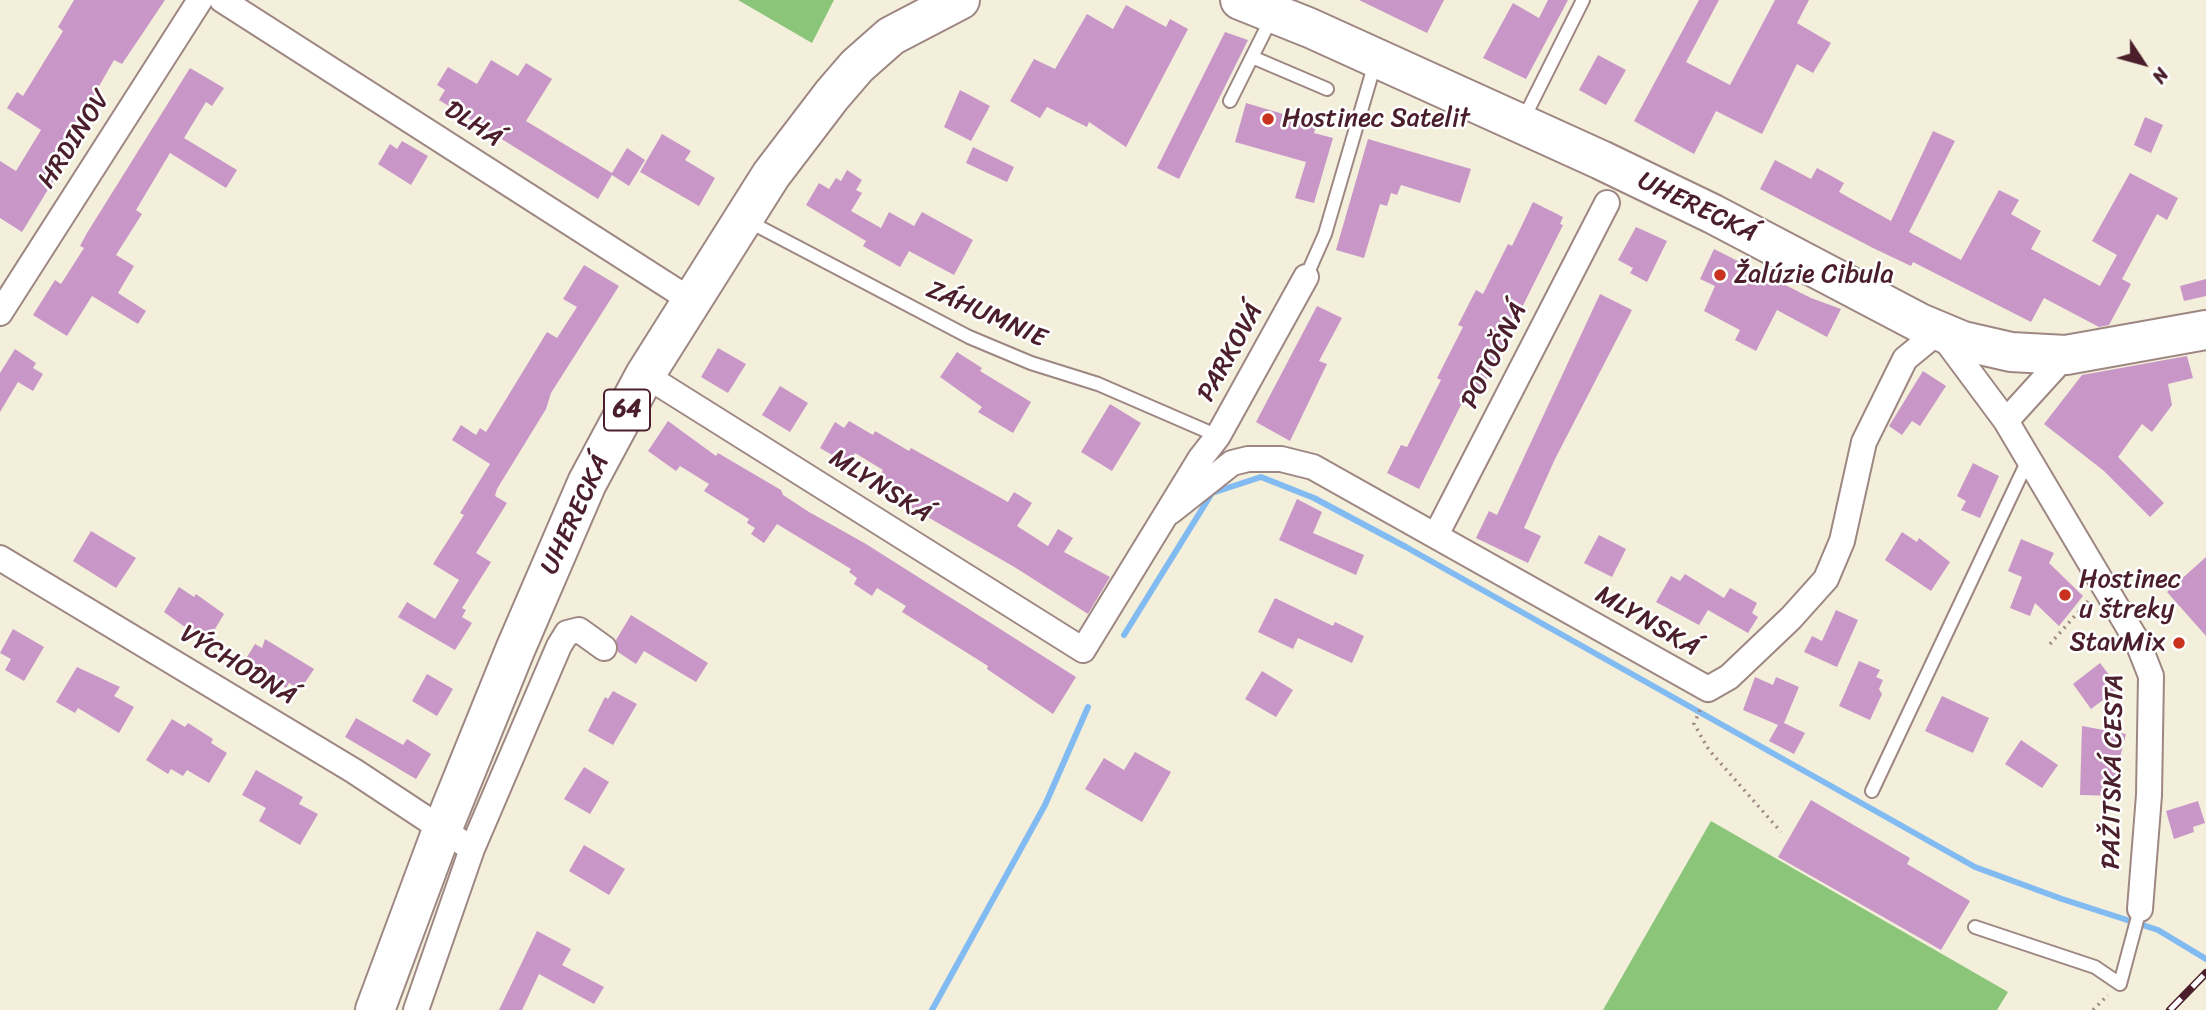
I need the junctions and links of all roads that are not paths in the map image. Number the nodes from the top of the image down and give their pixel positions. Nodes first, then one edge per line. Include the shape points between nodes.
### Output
1 (200, 0) edge
2 (222, 0) edge
3 (921, 0) edge
4 (960, 0) edge
5 (1583, 0) edge
6 (1257, 7) edge
7 (891, 36) junction
8 (1252, 57) junction
9 (1376, 59) junction
10 (1327, 89) dead end
11 (1230, 101) dead end
12 (1521, 123) junction
13 (1606, 203) dead end
14 (743, 218) junction
15 (1306, 277) joint
16 (692, 301) junction
17 (0, 313) edge
18 (2206, 330) edge
19 (1939, 331) junction
20 (2066, 355) junction
21 (645, 375) junction
22 (2006, 421) junction
23 (1218, 436) junction
24 (2028, 460) junction
25 (1170, 512) junction
26 (1436, 535) junction
27 (0, 558) edge
28 (604, 648) dead end
29 (1083, 650) joint
30 (1871, 791) dead end
31 (457, 839) junction
32 (2138, 920) joint
33 (1975, 927) dead end
34 (376, 1007) edge
35 (416, 1010) edge

1 - 17 street, HRDINOV
2 - 16 street, DLHÁ
3 - 7 street
4 - 7 main road, UHERECKÁ / 64
5 - 12 lane
6 - 8 lane
6 - 9 main road, UHERECKÁ
7 - 14 main road, UHERECKÁ / 64 via 832,95
8 - 10 lane
8 - 11 lane
9 - 12 main road, UHERECKÁ
9 - 15 lane, PARKOVÁ via 1325,234
12 - 19 main road, UHERECKÁ via 1713,214
13 - 26 street, POTOČNÁ
14 - 16 main road, UHERECKÁ / 64
14 - 23 lane, ZÁHUMNIE via 969,337 1031,363 1098,383
15 - 23 street, PARKOVÁ
16 - 21 main road, UHERECKÁ / 64
18 - 20 main road, UHERECKÁ
19 - 20 main road, UHERECKÁ via 1986,347
19 - 22 street, PAŽITSKÁ CESTA
19 - 26 street, MLYNSKÁ via 1905,359 1864,442 1842,541 1826,579 1738,668 1708,689
20 - 22 street
21 - 29 street, MLYNSKÁ
21 - 31 main road, UHERECKÁ / 64 via 587,483
22 - 24 street, PAŽITSKÁ CESTA
23 - 25 street, PARKOVÁ
24 - 30 lane
24 - 32 street, PAŽITSKÁ CESTA via 2138,643 2151,676 2149,795
25 - 26 street, MLYNSKÁ via 1232,463 1281,459 1313,467
25 - 29 street, PARKOVÁ
27 - 31 street, VÝCHODNÁ via 342,764
28 - 31 street via 573,629 558,646
31 - 34 main road, UHERECKÁ / 64
31 - 35 street
32 - 33 lane via 2120,984 2095,967

